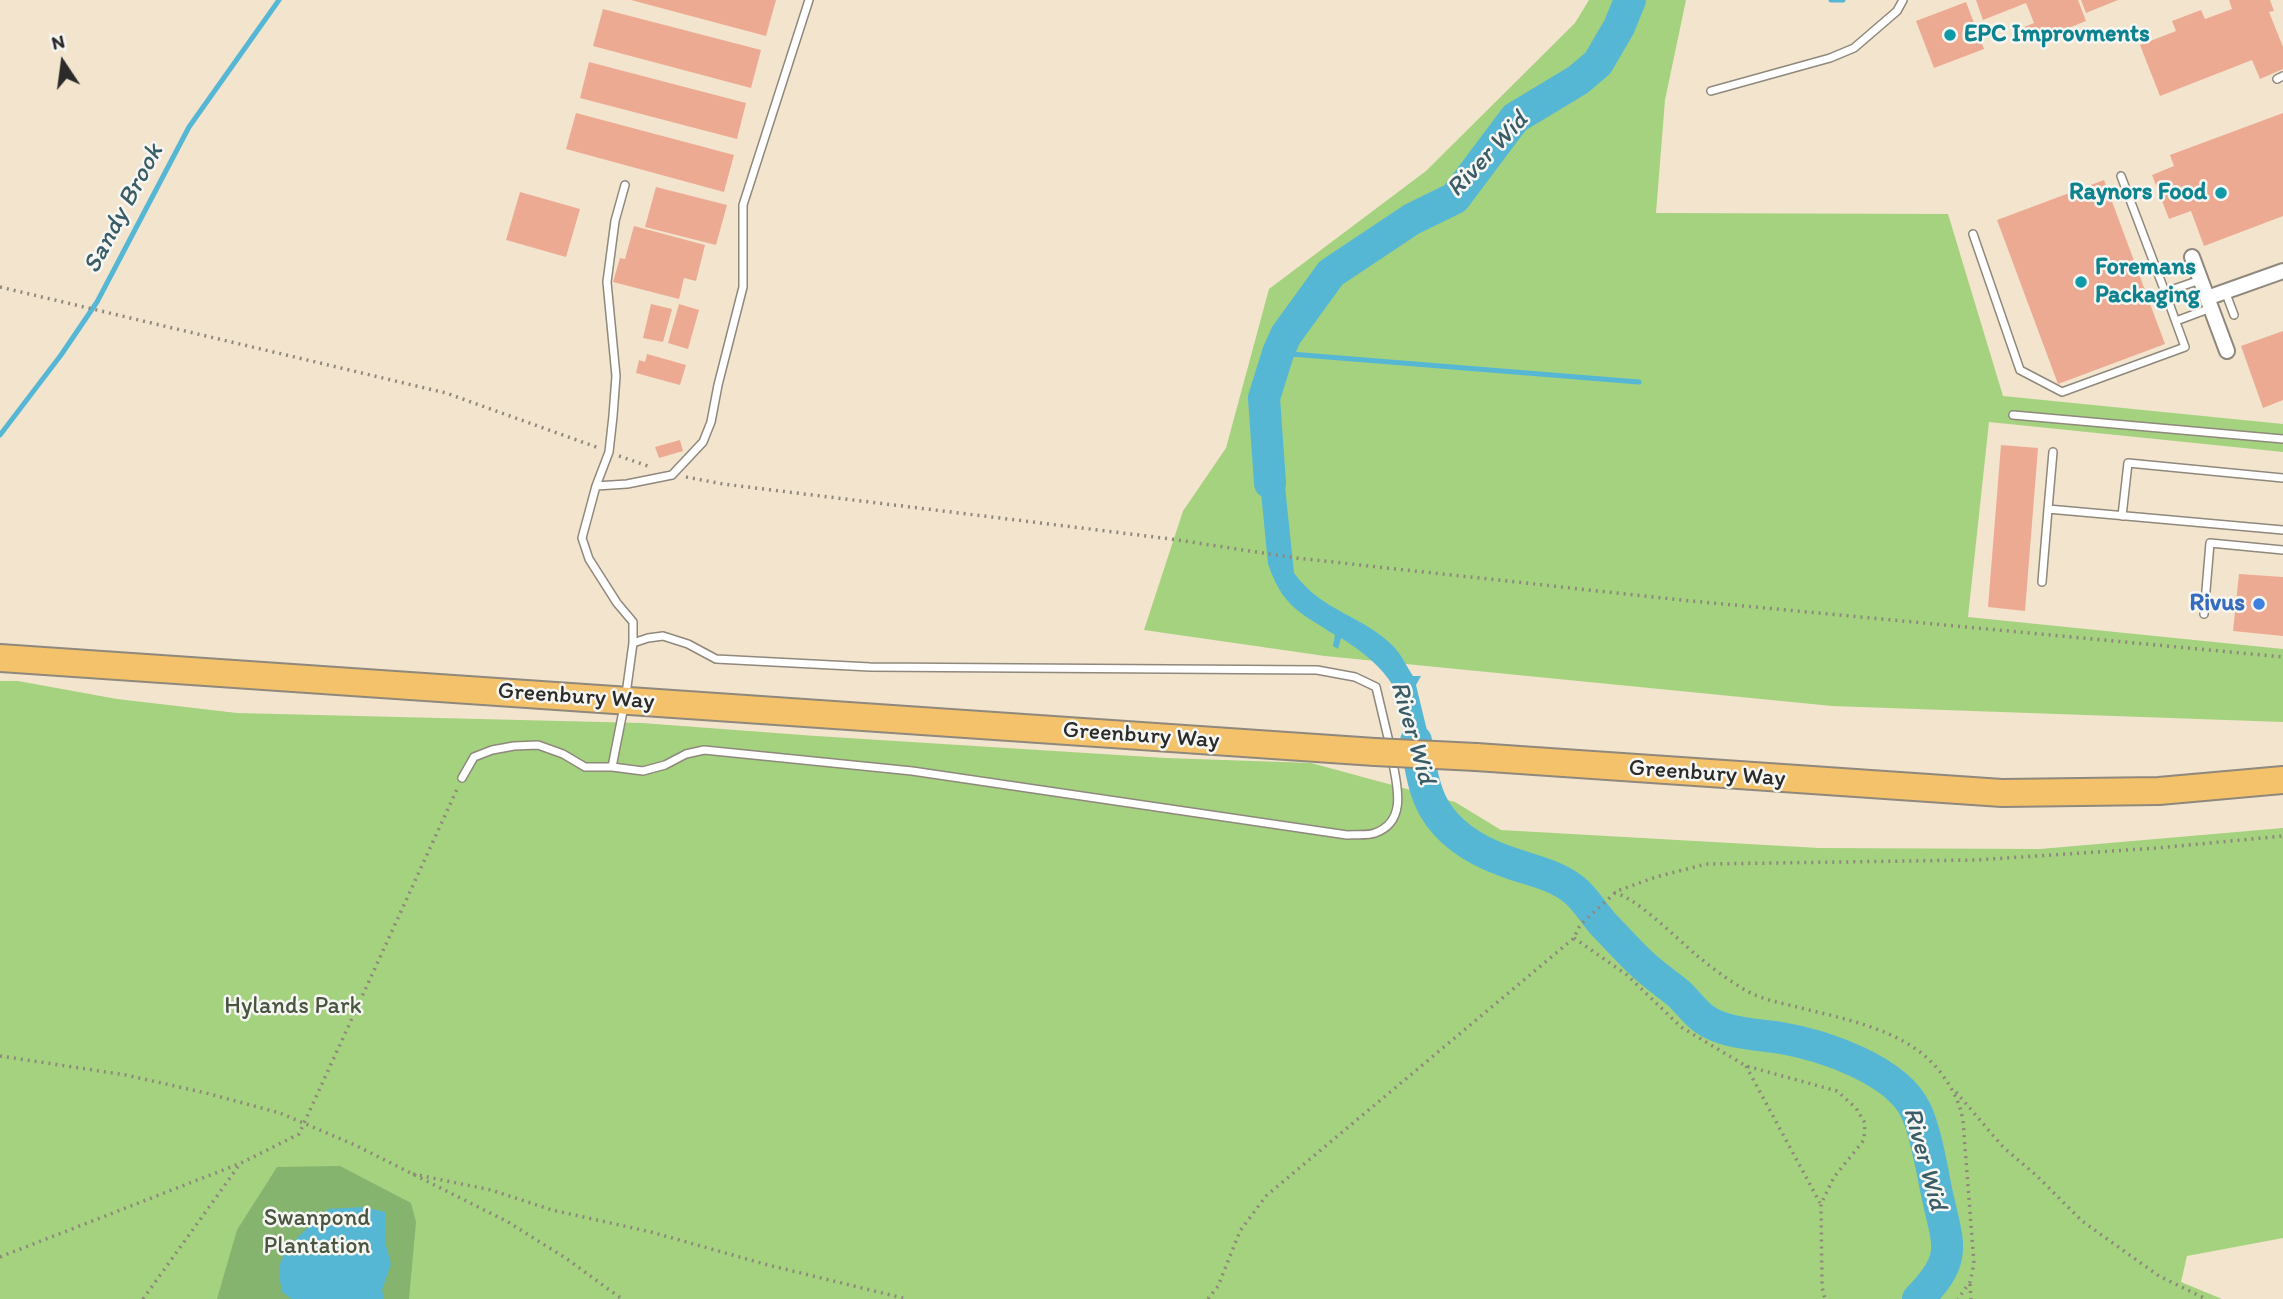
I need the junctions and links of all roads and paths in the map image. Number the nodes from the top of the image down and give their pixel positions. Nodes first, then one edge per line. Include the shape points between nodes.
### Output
1 (809, 0) edge
2 (1903, 0) edge
3 (1711, 91) dead end
4 (2121, 176) dead end
5 (625, 185) dead end
6 (1973, 234) dead end
7 (2192, 257) dead end
8 (2282, 273) edge
9 (2200, 280) junction
10 (0, 287) edge
11 (2225, 291) junction
12 (2165, 292) junction
13 (2209, 303) junction
14 (2234, 315) dead end
15 (2176, 321) junction
16 (2227, 351) dead end
17 (2013, 415) dead end
18 (2283, 439) edge
19 (609, 452) junction
20 (2053, 452) dead end
21 (672, 475) junction
22 (2283, 478) edge
23 (596, 486) junction
24 (2048, 509) junction
25 (2122, 516) junction
26 (2283, 530) edge
27 (2283, 550) edge
28 (2042, 582) dead end
29 (2204, 614) dead end
30 (633, 643) junction
31 (0, 657) edge
32 (2283, 657) edge
33 (625, 701) junction
34 (612, 767) junction
35 (462, 778) joint
36 (2283, 780) edge
37 (2283, 836) edge
38 (1614, 893) junction
39 (1574, 938) junction
40 (0, 1056) edge
41 (1746, 1066) junction
42 (1952, 1088) junction
43 (302, 1123) junction
44 (241, 1163) junction
45 (407, 1173) junction
46 (1821, 1204) junction
47 (0, 1257) edge
48 (1970, 1282) junction
49 (143, 1299) edge
50 (622, 1299) edge
51 (907, 1299) edge
52 (1208, 1299) edge
53 (1825, 1299) edge
54 (1958, 1299) edge
55 (1971, 1299) edge
56 (2206, 1299) edge

1 - 21 lane via 743,205 743,287 711,422 703,442
2 - 3 lane via 1897,11 1854,48
4 - 12 lane
5 - 19 lane via 607,282 616,376
6 - 15 lane via 2020,370 2062,392 2185,347
7 - 9 street
8 - 11 street
9 - 12 lane
9 - 13 street
10 - 19 path via 446,393
11 - 13 street
11 - 14 lane
12 - 15 lane
13 - 15 lane
13 - 16 street
17 - 18 lane
19 - 21 path
19 - 23 lane
20 - 24 lane
21 - 23 lane
21 - 32 path via 1296,558
22 - 25 lane via 2128,463
23 - 30 lane via 582,538 589,559 632,622
24 - 25 lane
24 - 28 lane
25 - 26 lane
27 - 29 lane via 2210,543
30 - 33 lane
30 - 34 lane via 663,636 716,659 870,667 1317,670 1355,677 1376,687 1400,794 1388,824 1375,833 1347,835 912,771 704,750 643,771
31 - 33 highway, Greenbury Way
33 - 34 lane
33 - 36 highway, Greenbury Way, bridge via 2002,793 2159,791
34 - 35 lane via 585,767 538,745 514,746 474,757
35 - 43 path
37 - 38 path via 1976,860 1706,864
38 - 39 path via 1580,925
38 - 42 path via 1635,904 1746,990 1897,1037 1929,1060
39 - 41 path via 1627,975 1681,1027
39 - 52 path via 1266,1196 1240,1231 1218,1286
40 - 43 path via 126,1075 231,1100
41 - 46 path
41 - 46 path via 1837,1091 1857,1108 1865,1123 1864,1140 1834,1177
42 - 48 path via 1961,1107 1971,1212 1974,1264
42 - 56 path via 2003,1147 2082,1221 2159,1276
43 - 44 path via 299,1134
43 - 45 path
44 - 47 path
44 - 49 path
45 - 50 path via 508,1223
45 - 51 path via 491,1190 552,1210
46 - 53 path
48 - 54 path
48 - 55 path

